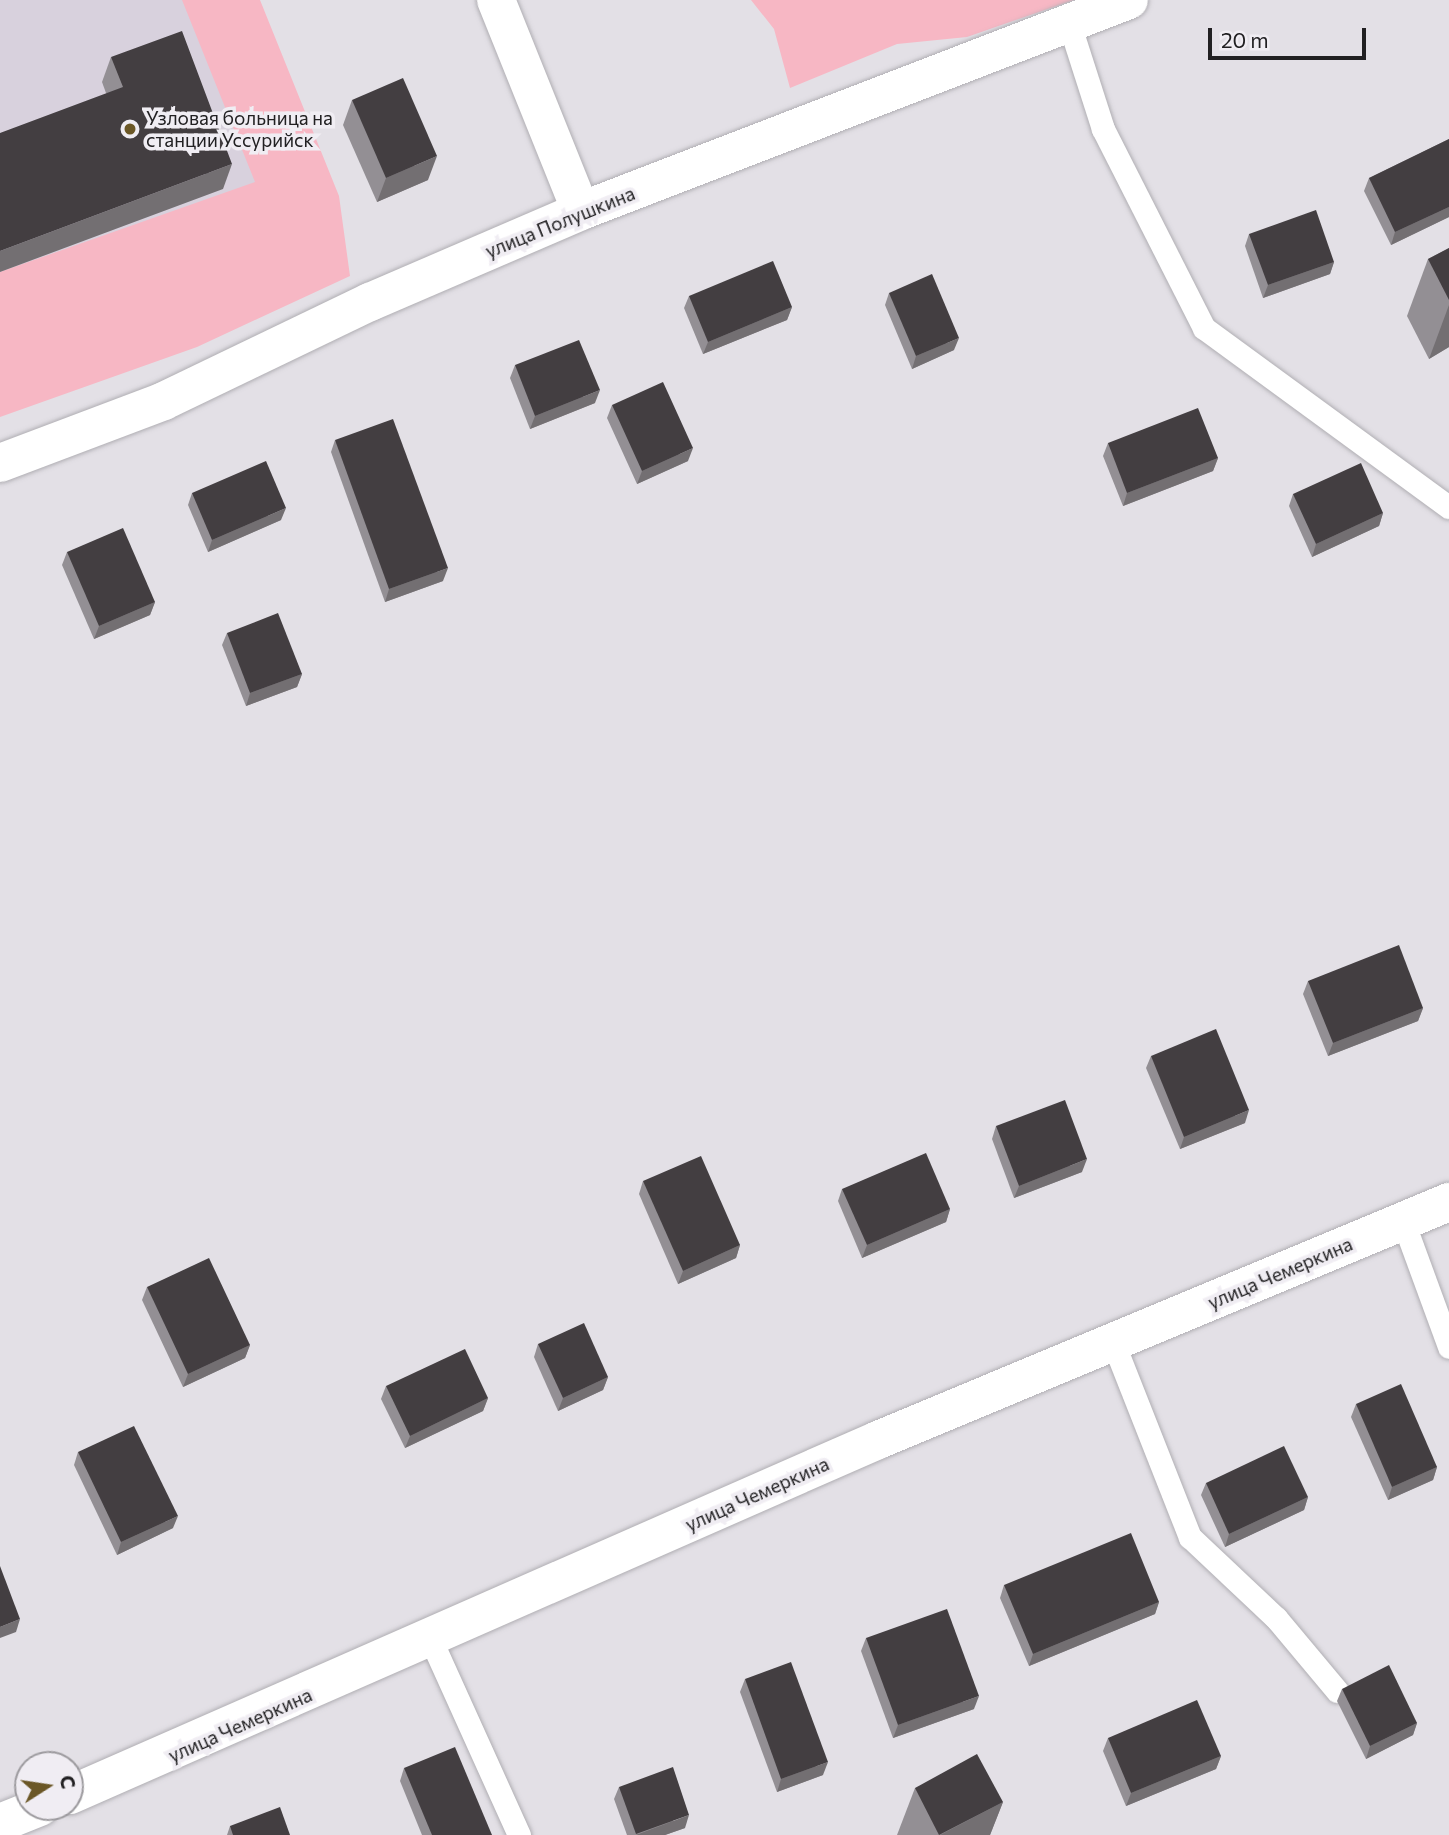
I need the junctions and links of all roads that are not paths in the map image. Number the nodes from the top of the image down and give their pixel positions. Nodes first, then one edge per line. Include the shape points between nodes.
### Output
1 (496, 0) edge
2 (1129, 0) edge
3 (1069, 23) junction
4 (581, 211) junction
5 (0, 463) edge
6 (1449, 508) edge
7 (1449, 1202) edge
8 (1403, 1222) junction
9 (1113, 1342) junction
10 (1449, 1346) edge
11 (431, 1640) junction
12 (1337, 1691) dead end
13 (84, 1789) edge
14 (519, 1835) edge

1 - 4 street
2 - 3 street, улица Полушкина
3 - 4 street, улица Полушкина
3 - 6 lane via 1103,129 1204,328
4 - 5 street, улица Полушкина via 370,302 164,401
7 - 8 street, улица Чемеркина
8 - 9 street, улица Чемеркина
8 - 10 lane
9 - 11 street, улица Чемеркина
9 - 12 lane via 1189,1538 1276,1618
11 - 13 street, улица Чемеркина
11 - 14 lane

